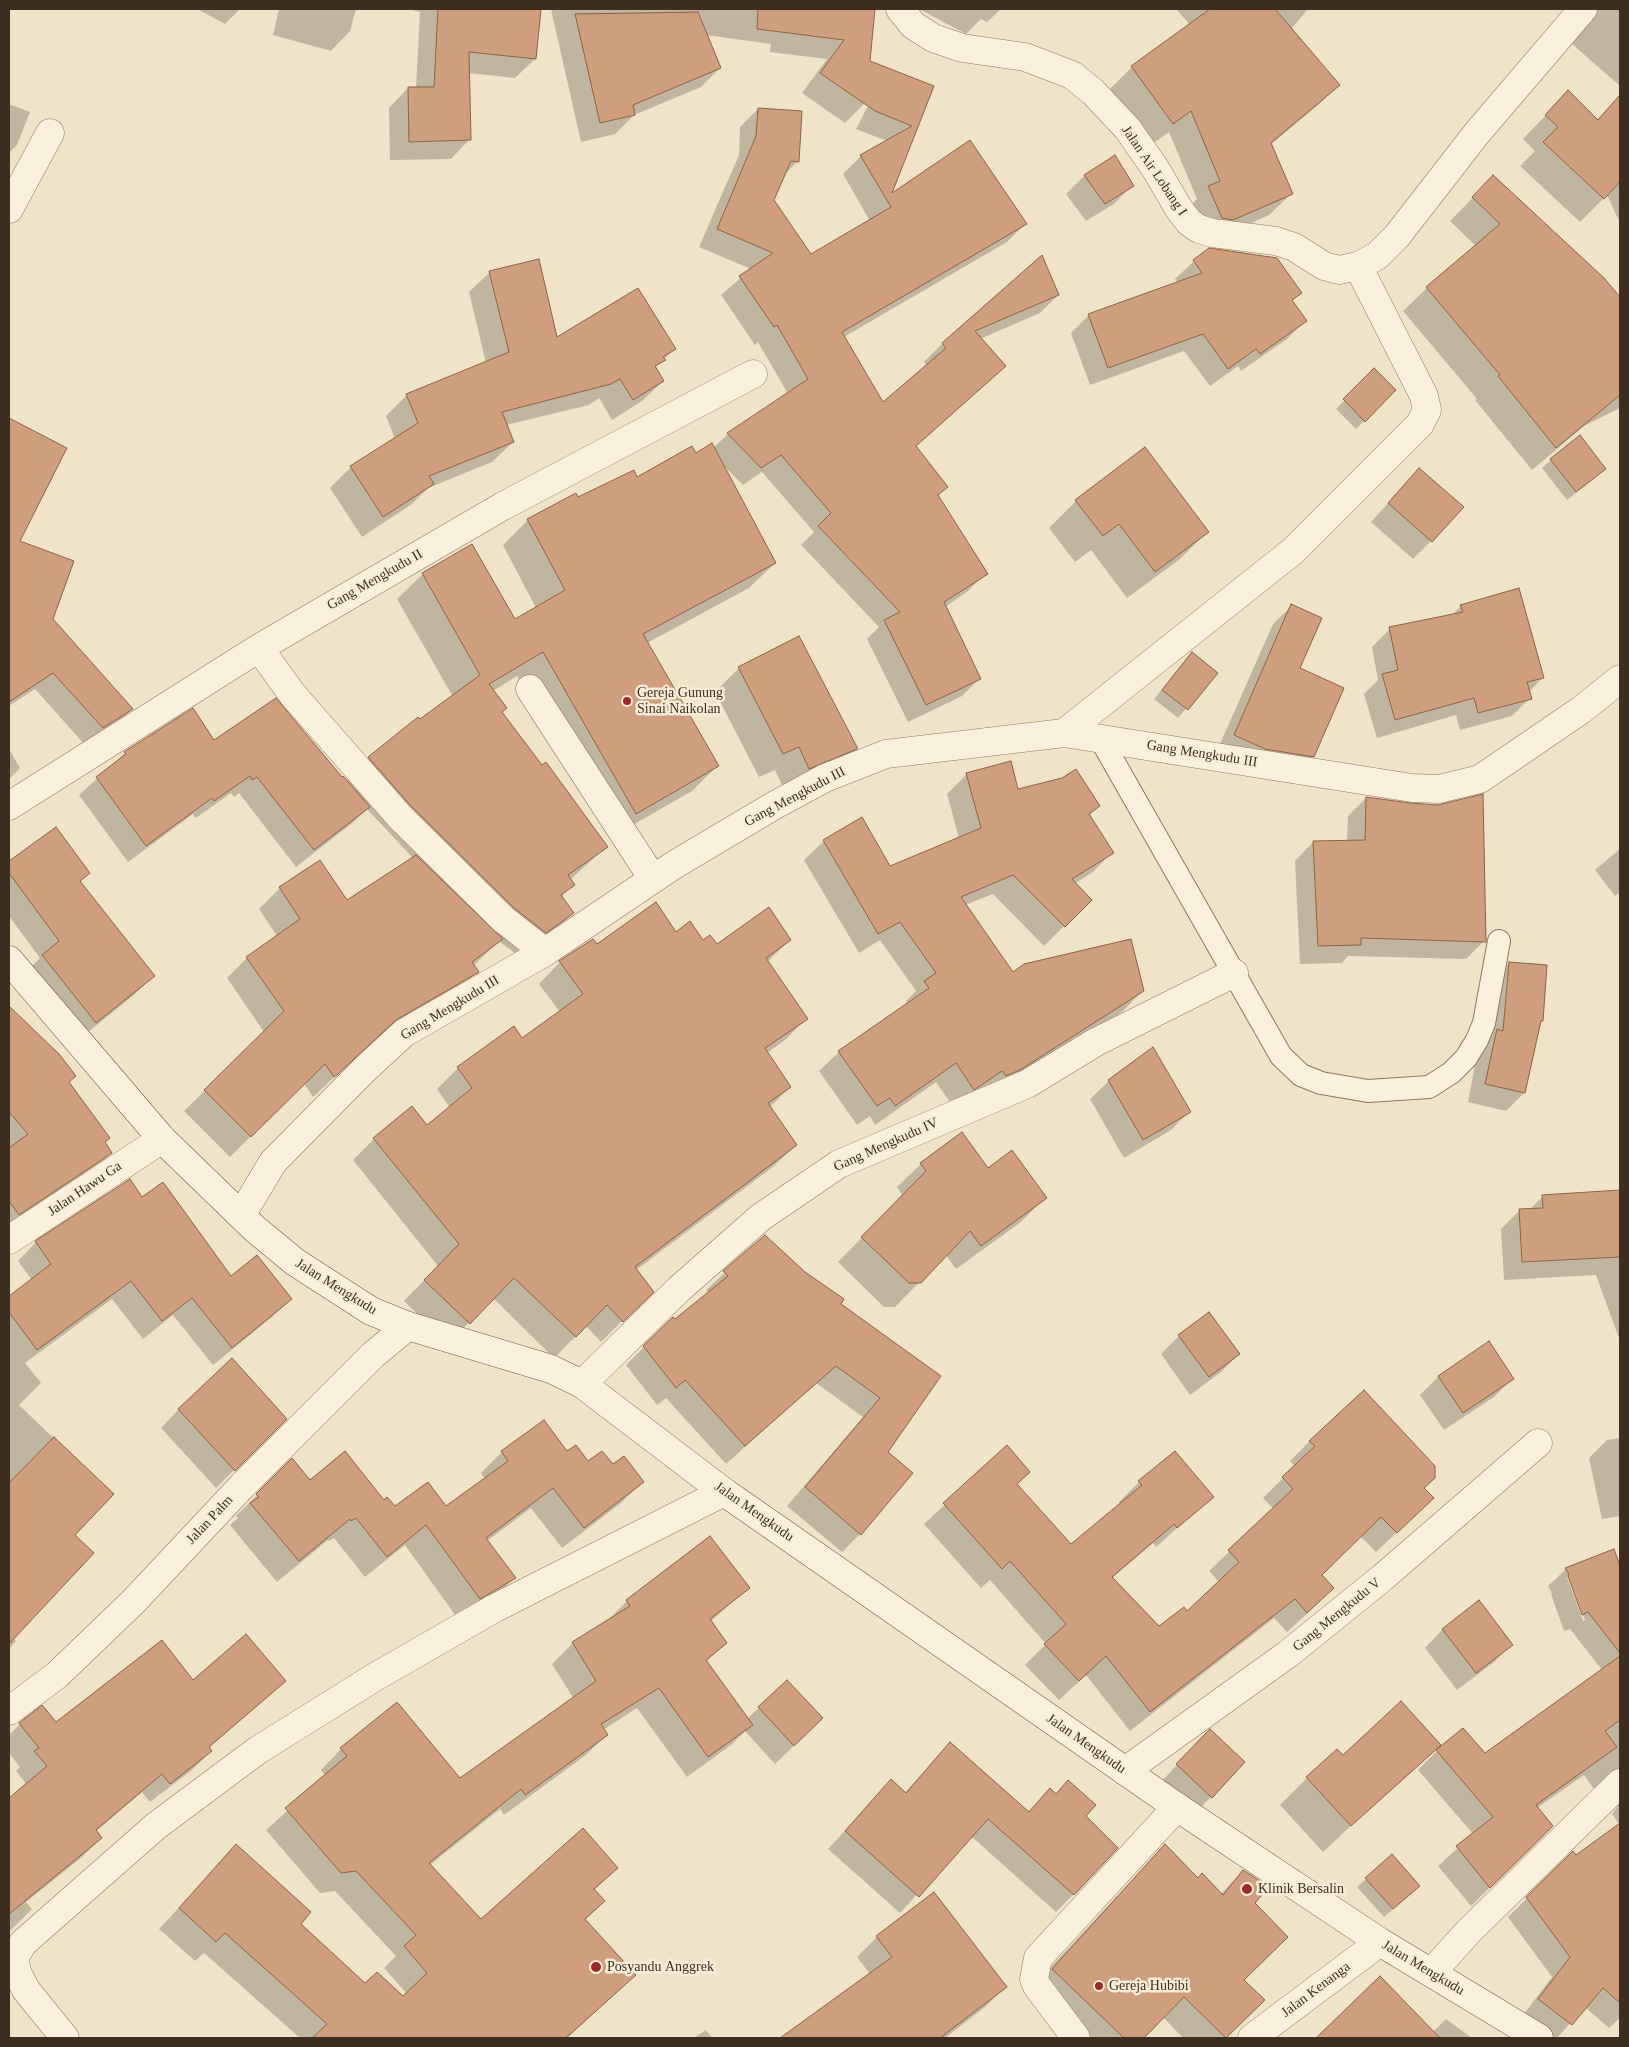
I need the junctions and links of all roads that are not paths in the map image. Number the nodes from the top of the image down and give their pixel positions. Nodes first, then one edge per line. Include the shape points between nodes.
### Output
1 (900, 9) edge
2 (1583, 9) edge
3 (50, 132) dead end
4 (9, 209) edge
5 (1358, 266) junction
6 (753, 374) dead end
7 (259, 648) junction
8 (1620, 679) edge
9 (530, 689) dead end
10 (1064, 733) junction
11 (1100, 738) junction
12 (9, 806) edge
13 (653, 879) junction
14 (1500, 941) dead end
15 (545, 952) junction
16 (9, 960) edge
17 (1234, 973) junction
18 (162, 1139) junction
19 (242, 1214) junction
20 (9, 1240) edge
21 (408, 1326) junction
22 (582, 1384) junction
23 (1538, 1443) dead end
24 (724, 1492) junction
25 (9, 1711) edge
26 (1125, 1771) junction
27 (1620, 1783) edge
28 (1177, 1807) junction
29 (1380, 1942) junction
30 (1432, 1972) junction
31 (65, 2038) edge
32 (1076, 2038) edge
33 (1252, 2038) edge
34 (1539, 2038) edge

1 - 5 street, Jalan Air Lobang I via 913,25 933,38 962,48 1025,57 1072,74 1127,128 1179,209 1199,229 1276,241 1294,247 1324,266 1339,270
2 - 5 street, Jalan Air Lobang I via 1477,133 1398,236 1377,256
3 - 4 street
5 - 10 street via 1424,396 1428,410 1420,424 1293,551
6 - 7 street, Gang Mengkudu II via 503,506
7 - 12 street, Gang Mengkudu II
7 - 15 street via 293,696 400,817 503,919
8 - 11 street, Gang Mengkudu III via 1480,779 1439,789 1412,788
9 - 13 street
10 - 11 street, Gang Mengkudu III
10 - 13 street, Gang Mengkudu III via 886,754 825,778 783,800
11 - 17 lane
13 - 15 street, Gang Mengkudu III
14 - 17 lane via 1484,1023 1477,1040 1452,1073 1429,1087 1368,1091 1301,1075 1281,1056
15 - 19 street, Gang Mengkudu III via 404,1033 273,1162
16 - 18 street, Jalan Mengkudu
17 - 22 street, Gang Mengkudu IV via 1096,1042 1027,1084 839,1164 761,1217 679,1290
18 - 19 street, Jalan Mengkudu
18 - 20 street, Jalan Hawu Ga
19 - 21 street, Jalan Mengkudu via 295,1262 371,1311
21 - 22 street, Jalan Mengkudu via 551,1369
21 - 25 street, Jalan Palm via 373,1355 57,1676
22 - 24 street, Jalan Mengkudu
23 - 26 street, Gang Mengkudu V via 1382,1578 1288,1654
24 - 26 street, Jalan Mengkudu
24 - 31 street via 495,1608 376,1676 258,1750 156,1826 23,1943 14,1958 26,1990
26 - 28 street, Jalan Mengkudu
27 - 30 street via 1469,1931
28 - 29 street, Jalan Mengkudu
28 - 32 street via 1038,1958 1034,1979 1037,1986
29 - 30 street, Jalan Mengkudu
29 - 33 street, Jalan Kenanga
30 - 34 street, Jalan Mengkudu

